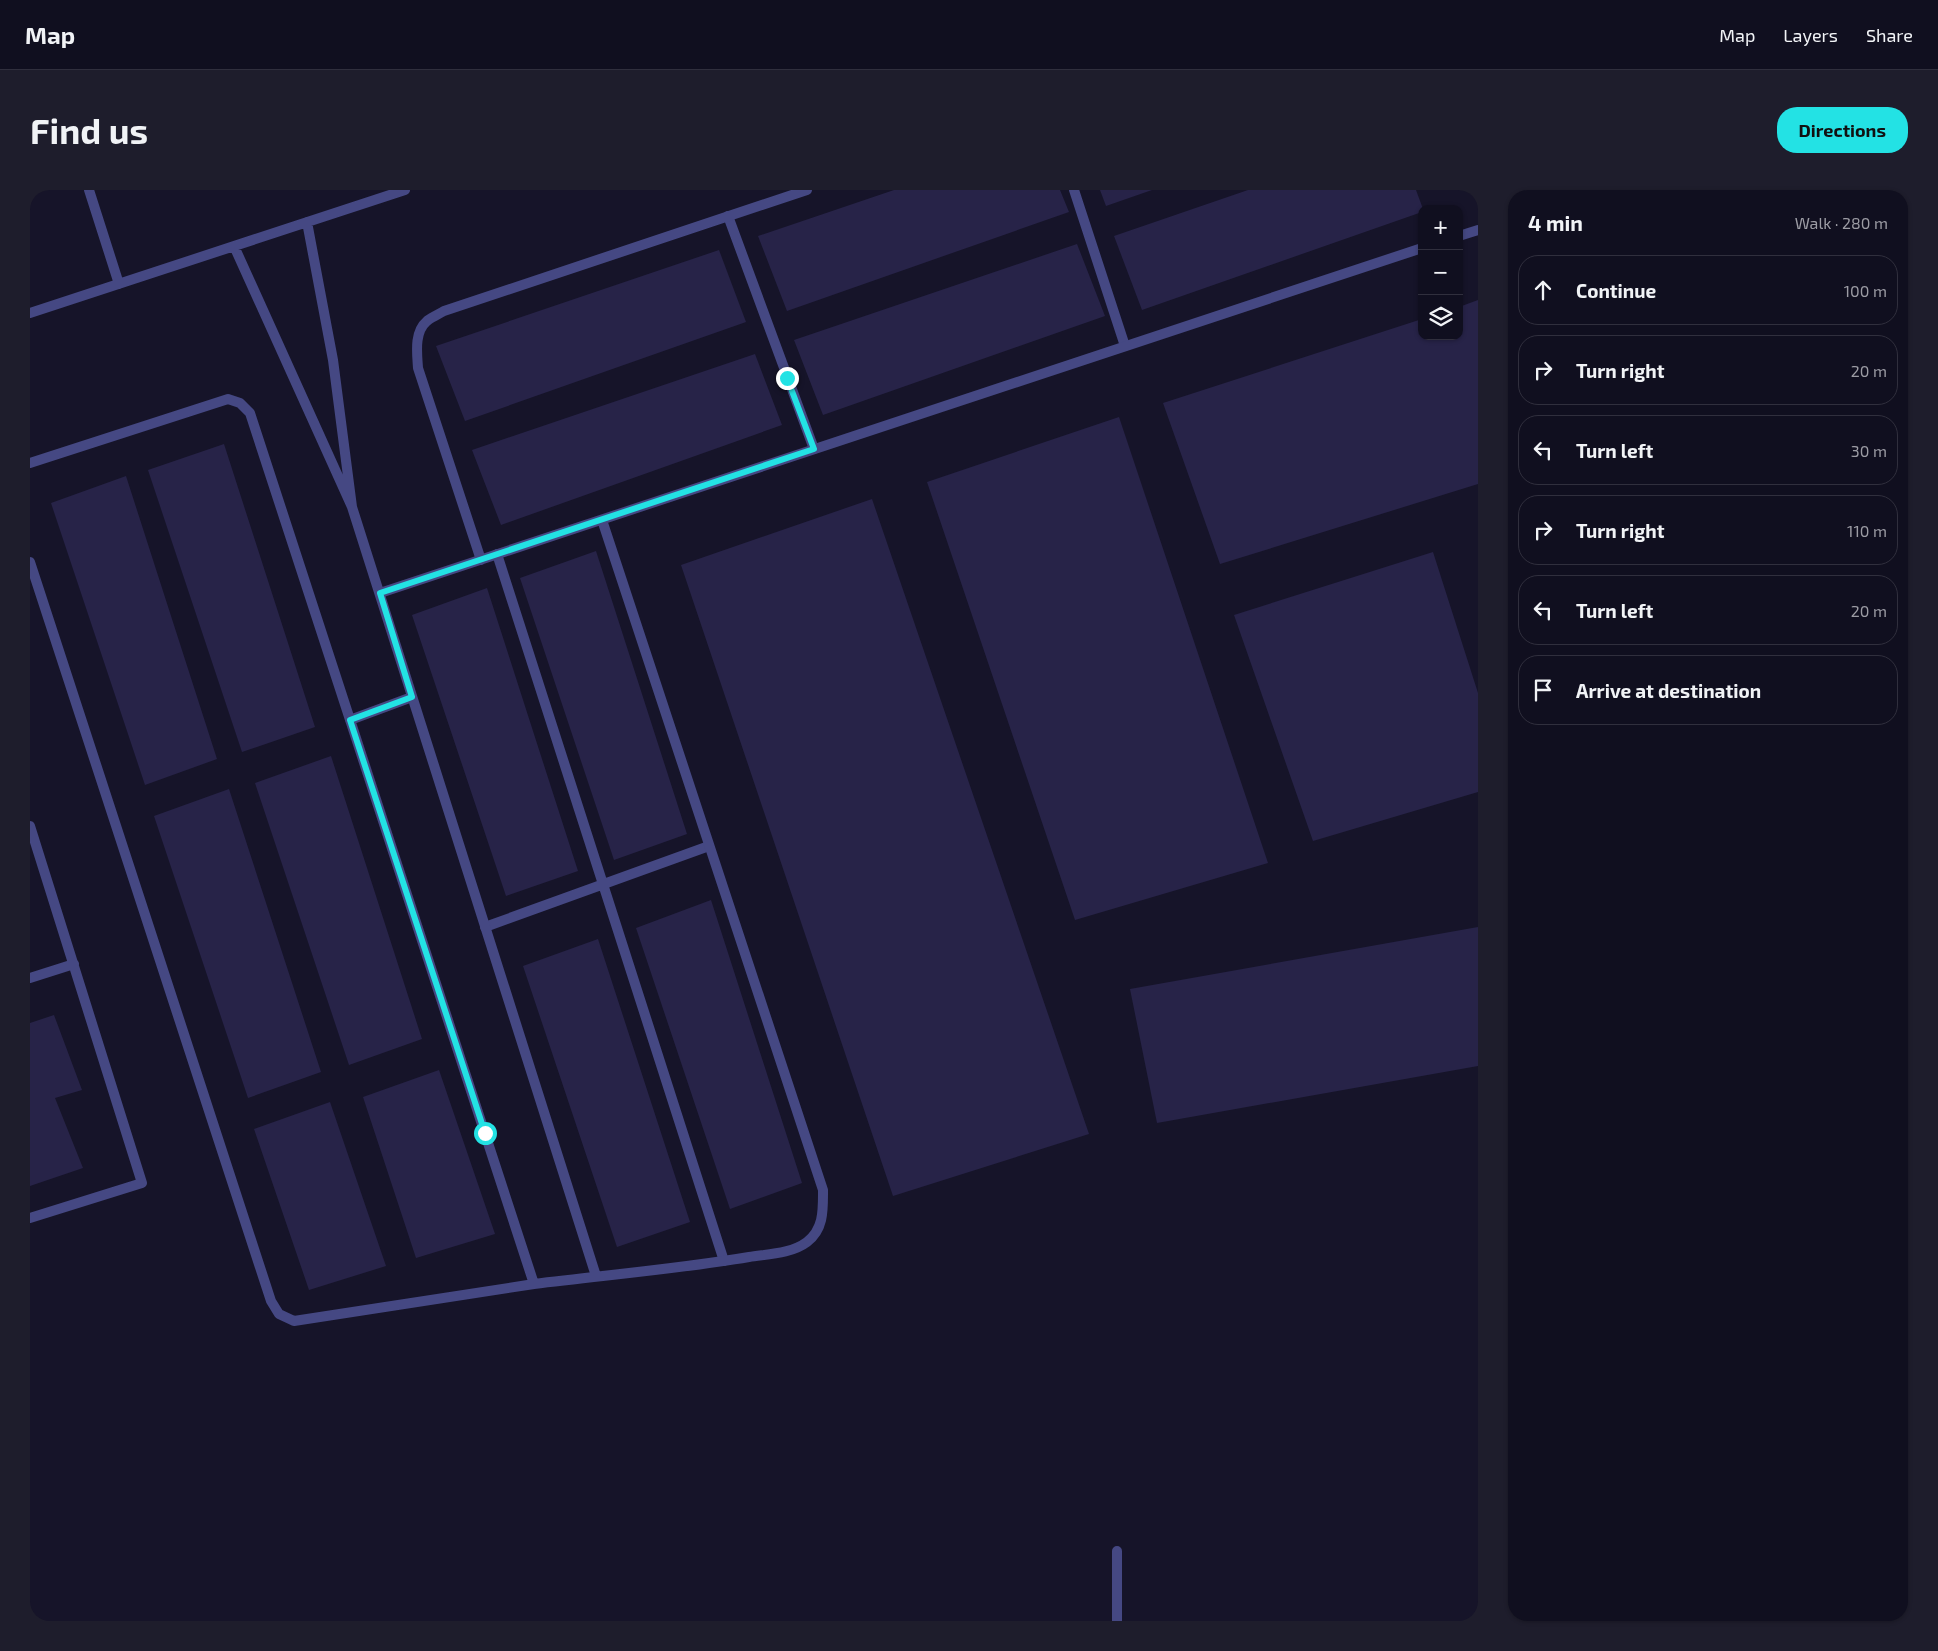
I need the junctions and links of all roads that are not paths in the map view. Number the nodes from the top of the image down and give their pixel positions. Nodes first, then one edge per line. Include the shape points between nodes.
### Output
1 (89, 190) edge
2 (405, 190) edge
3 (807, 190) edge
4 (1074, 190) edge
5 (728, 216) junction
6 (308, 222) junction
7 (1478, 230) edge
8 (1463, 235) edge
9 (234, 246) junction
10 (1418, 249) edge
11 (119, 284) junction
12 (30, 314) edge
13 (1125, 346) junction
14 (814, 449) junction
15 (30, 463) edge
16 (352, 507) junction
17 (602, 520) junction
18 (497, 554) junction
19 (481, 560) junction
20 (30, 562) edge
21 (380, 593) junction
22 (412, 697) junction
23 (350, 720) junction
24 (30, 826) edge
25 (709, 846) junction
26 (604, 884) junction
27 (485, 927) junction
28 (74, 964) junction
29 (30, 978) edge
30 (30, 1218) edge
31 (724, 1261) junction
32 (596, 1276) junction
33 (534, 1284) junction
34 (1117, 1551) dead end
35 (1117, 1621) edge

1 - 11 street
2 - 6 street
3 - 5 street
4 - 13 street
5 - 14 street
5 - 19 street via 444,311 425,322 418,334 418,368
6 - 9 street
6 - 16 street via 333,360
7 - 8 street
9 - 11 street
9 - 16 street
10 - 13 street
11 - 12 street
13 - 14 street
14 - 17 street
15 - 23 street via 228,399 240,403 250,413
16 - 21 street
17 - 18 street
17 - 25 street
18 - 19 street
18 - 26 street
19 - 21 street
20 - 33 street via 271,1301 279,1314 294,1321
21 - 22 street
22 - 23 street
22 - 27 street
23 - 33 street
24 - 28 street
25 - 26 street
25 - 31 street via 823,1190 823,1216 819,1228 807,1242 791,1250
26 - 27 street
26 - 31 street
27 - 32 street
28 - 29 street
28 - 30 street via 142,1182
31 - 32 street
32 - 33 street
34 - 35 street

